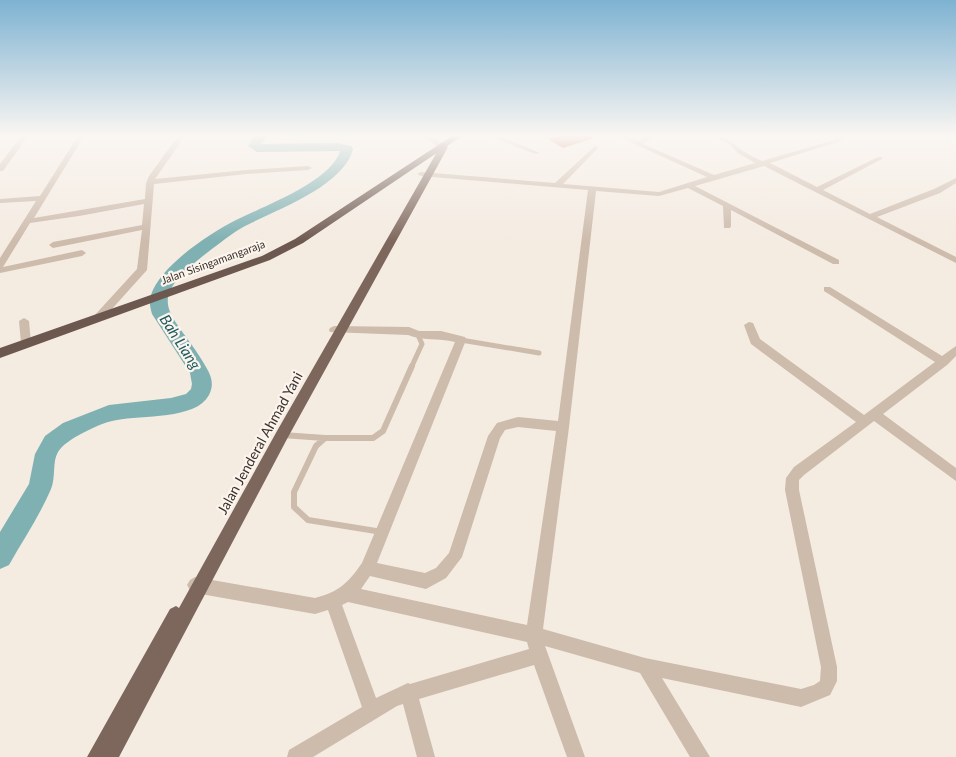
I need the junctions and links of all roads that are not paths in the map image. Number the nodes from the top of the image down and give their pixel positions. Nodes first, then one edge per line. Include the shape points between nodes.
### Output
1 (59, 171) edge
2 (156, 171) edge
3 (256, 171) edge
4 (407, 171) edge
5 (426, 171) edge
6 (428, 171) edge
7 (571, 171) edge
8 (699, 171) edge
9 (736, 171) edge
10 (781, 171) edge
11 (853, 171) edge
12 (425, 175) junction
13 (714, 178) junction
14 (956, 180) edge
15 (150, 182) junction
16 (556, 186) junction
17 (690, 186) junction
18 (592, 189) junction
19 (818, 189) junction
20 (42, 198) junction
21 (4, 201) edge
22 (149, 201) junction
23 (727, 207) junction
24 (0, 211) edge
25 (871, 216) junction
26 (27, 221) junction
27 (147, 226) junction
28 (728, 226) dead end
29 (53, 245) dead end
30 (82, 252) dead end
31 (956, 260) edge
32 (836, 262) dead end
33 (0, 265) edge
34 (0, 270) edge
35 (827, 289) dead end
36 (98, 318) junction
37 (24, 321) dead end
38 (749, 325) dead end
39 (338, 330) junction
40 (418, 335) junction
41 (462, 340) junction
42 (26, 343) junction
43 (956, 350) edge
44 (0, 353) edge
45 (538, 353) dead end
46 (948, 362) edge
47 (870, 418) junction
48 (562, 427) junction
49 (279, 434) junction
50 (324, 438) junction
51 (956, 475) edge
52 (382, 532) junction
53 (367, 568) junction
54 (198, 585) junction
55 (348, 594) junction
56 (333, 602) junction
57 (534, 635) junction
58 (538, 655) junction
59 (645, 666) junction
60 (408, 692) junction
61 (372, 710) junction
62 (97, 757) edge
63 (108, 757) edge
64 (296, 757) edge
65 (426, 757) edge
66 (576, 757) edge
67 (701, 757) edge

1 - 20 street
2 - 15 street
3 - 15 street
4 - 36 highway, Jalan Sisingamangaraja via 266,258
5 - 12 main road, Jalan Jenderal Ahmad Yani
6 - 12 main road, Jalan Jenderal Ahmad Yani
7 - 16 street
8 - 13 street
9 - 13 street
10 - 19 street
11 - 19 street
12 - 16 street
12 - 39 main road, Jalan Jenderal Ahmad Yani
13 - 17 street
14 - 25 street via 937,191
15 - 22 street
16 - 18 street
17 - 18 street via 659,194
17 - 23 street
18 - 48 street
19 - 25 street
20 - 21 street
20 - 26 street
21 - 24 street
22 - 26 street
22 - 27 street
23 - 28 street
23 - 32 street
25 - 31 street
26 - 33 street
27 - 29 street
27 - 36 street via 142,270
30 - 34 street
35 - 46 street
36 - 42 highway, Jalan Sisingamangaraja
37 - 42 street
38 - 47 street via 756,341 767,351
39 - 40 street via 409,331
39 - 49 main road, Jalan Jenderal Ahmad Yani
40 - 41 street via 442,335
40 - 50 lane via 422,344 383,431 373,438
41 - 45 lane
41 - 52 street
42 - 44 highway, Jalan Sisingamangaraja
43 - 46 street
46 - 47 street
47 - 51 street
47 - 59 street via 793,478 792,490 829,668 830,682 823,691 801,698
48 - 53 street via 518,422 501,426 494,436 455,557 441,574 426,581
48 - 57 street
49 - 50 lane
49 - 54 main road, Jalan Jenderal Ahmad Yani
50 - 52 lane via 316,446 294,492 294,507 308,520
52 - 53 street
53 - 55 street
54 - 56 street via 315,606
54 - 62 main road, Jalan Jenderal Ahmad Yani
54 - 63 main road, Jalan Jenderal Ahmad Yani
55 - 56 street
55 - 57 street
56 - 61 street
57 - 58 street
57 - 59 street
58 - 60 street
58 - 66 street
59 - 67 street
60 - 61 street
60 - 65 street
61 - 64 street

